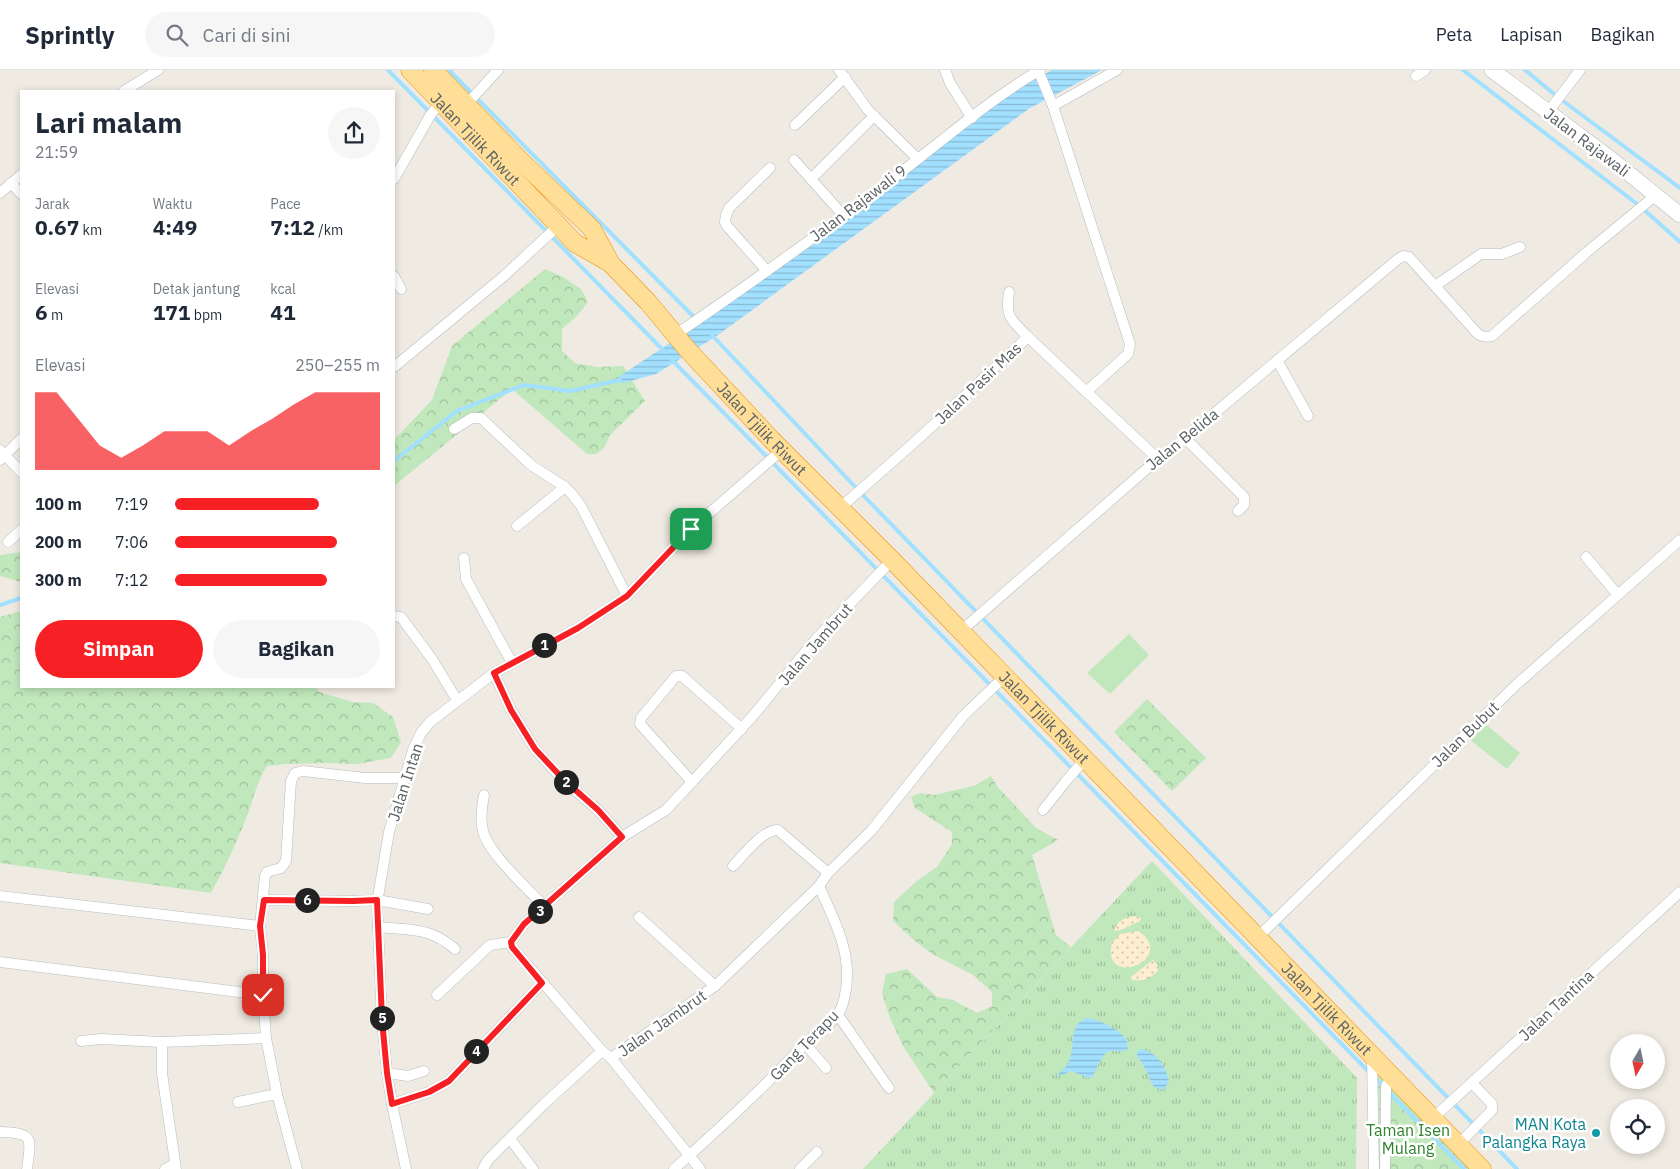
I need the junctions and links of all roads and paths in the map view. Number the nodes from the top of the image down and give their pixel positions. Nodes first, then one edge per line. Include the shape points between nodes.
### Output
1 (158, 70) edge
2 (410, 70) edge
3 (433, 70) edge
4 (498, 70) edge
5 (944, 70) edge
6 (1117, 70) edge
7 (1492, 70) edge
8 (1580, 70) edge
9 (1039, 72) edge
10 (842, 73) edge
11 (126, 90) edge
12 (1051, 102) junction
13 (441, 103) junction
14 (466, 105) junction
15 (1548, 112) junction
16 (874, 116) junction
17 (972, 118) junction
18 (795, 125) dead end
19 (918, 159) junction
20 (794, 160) dead end
21 (770, 168) dead end
22 (20, 175) edge
23 (395, 177) edge
24 (812, 178) junction
25 (4, 188) edge
26 (20, 194) edge
27 (1656, 195) junction
28 (843, 215) junction
29 (1680, 215) edge
30 (558, 226) junction
31 (1520, 247) dead end
32 (611, 264) junction
33 (767, 271) junction
34 (395, 278) edge
35 (1436, 286) junction
36 (401, 289) dead end
37 (1009, 292) dead end
38 (676, 335) junction
39 (1028, 337) junction
40 (1277, 360) junction
41 (395, 366) edge
42 (1086, 392) junction
43 (1308, 416) dead end
44 (454, 429) dead end
45 (1185, 438) junction
46 (20, 440) edge
47 (782, 450) junction
48 (2, 455) edge
49 (1158, 459) junction
50 (20, 471) edge
51 (565, 487) junction
52 (840, 508) junction
53 (1238, 511) dead end
54 (517, 526) dead end
55 (20, 531) edge
56 (1680, 540) edge
57 (8, 542) dead end
58 (1586, 557) dead end
59 (464, 558) dead end
60 (892, 560) junction
61 (1618, 595) junction
62 (627, 596) junction
63 (396, 614) edge
64 (961, 631) junction
65 (512, 664) junction
66 (494, 673) junction
67 (1004, 677) junction
68 (457, 700) junction
69 (742, 729) junction
70 (1085, 759) junction
71 (404, 778) junction
72 (692, 782) junction
73 (484, 795) dead end
74 (1043, 810) dead end
75 (622, 837) junction
76 (733, 866) dead end
77 (828, 873) junction
78 (819, 886) junction
79 (1680, 892) edge
80 (0, 896) edge
81 (264, 900) junction
82 (377, 900) junction
83 (545, 907) junction
84 (428, 909) dead end
85 (639, 917) dead end
86 (260, 926) junction
87 (378, 927) junction
88 (1258, 937) junction
89 (511, 942) junction
90 (455, 949) dead end
91 (0, 962) edge
92 (542, 983) junction
93 (715, 986) junction
94 (263, 995) junction
95 (437, 995) dead end
96 (838, 1015) junction
97 (266, 1038) junction
98 (81, 1041) dead end
99 (162, 1042) junction
100 (805, 1044) junction
101 (602, 1051) junction
102 (1372, 1055) junction
103 (611, 1058) junction
104 (826, 1068) dead end
105 (424, 1071) dead end
106 (387, 1073) junction
107 (1392, 1076) junction
108 (1472, 1083) junction
109 (889, 1088) dead end
110 (277, 1094) junction
111 (238, 1102) dead end
112 (392, 1104) junction
113 (1432, 1119) junction
114 (0, 1132) edge
115 (510, 1139) junction
116 (1458, 1146) junction
117 (817, 1152) dead end
118 (689, 1156) junction
119 (171, 1167) edge
120 (27, 1169) edge
121 (297, 1169) edge
122 (406, 1169) edge
123 (483, 1169) edge
124 (533, 1169) edge
125 (674, 1169) edge
126 (700, 1169) edge
127 (800, 1169) edge
128 (1374, 1169) edge
129 (1386, 1169) edge
130 (1482, 1169) edge

1 - 11 street
2 - 13 highway, Jalan Tjilik Riwut
3 - 14 highway, Jalan Tjilik Riwut
4 - 14 street
5 - 17 street
6 - 12 street
7 - 15 main road, Jalan Rajawali
8 - 15 street
9 - 12 street
9 - 17 street, Jalan Rajawali 9 via 1008,90
10 - 16 street
10 - 18 street
12 - 42 street via 1130,344 1128,354
13 - 23 street via 431,114
13 - 30 highway, Jalan Tjilik Riwut
14 - 32 highway, Jalan Tjilik Riwut via 592,229
15 - 27 main road, Jalan Rajawali
16 - 19 street
16 - 24 street
17 - 19 street, Jalan Rajawali 9
19 - 28 street, Jalan Rajawali 9
20 - 24 street
21 - 33 street via 729,208 725,222
22 - 25 street
24 - 28 street
25 - 26 street
27 - 29 main road, Jalan Rajawali
27 - 35 street via 1492,336 1482,337 1476,332
28 - 33 street, Jalan Rajawali 9
30 - 32 highway, Jalan Tjilik Riwut via 575,243
30 - 41 street via 504,276
31 - 35 street via 1502,254 1481,254
32 - 38 highway, Jalan Tjilik Riwut
33 - 38 street, Jalan Rajawali 9
34 - 36 street
35 - 40 street, Jalan Belida via 1409,257 1403,256
37 - 39 street via 1007,312
38 - 47 highway, Jalan Tjilik Riwut
39 - 42 street, Jalan Pasir Mas
39 - 52 street, Jalan Pasir Mas
40 - 43 street
40 - 45 street, Jalan Belida
42 - 49 street, Jalan Pasir Mas
44 - 51 street via 472,418 481,418 531,465
45 - 49 street, Jalan Belida
45 - 53 street via 1244,497 1244,505
46 - 48 street
47 - 52 highway, Jalan Tjilik Riwut
47 - 62 street, Jalan Intan via 691,529
48 - 50 street
49 - 64 street, Jalan Belida
51 - 54 street
51 - 62 street via 581,506
52 - 60 highway, Jalan Tjilik Riwut
55 - 57 street
56 - 61 street, Jalan Bubut
58 - 61 street
59 - 65 street via 466,579
60 - 64 highway, Jalan Tjilik Riwut
60 - 69 street, Jalan Jambrut via 816,639
61 - 88 street, Jalan Bubut via 1516,685
62 - 65 street, Jalan Intan via 578,628
63 - 68 street via 432,659
64 - 67 highway, Jalan Tjilik Riwut
65 - 66 street, Jalan Intan
66 - 68 street, Jalan Intan
66 - 75 street via 511,710 535,749
67 - 70 highway, Jalan Tjilik Riwut
67 - 77 street, Jalan Jambrut via 964,715 871,831
68 - 71 street, Jalan Intan via 421,733
69 - 72 street, Jalan Jambrut
69 - 72 street via 682,676 676,676 641,718 640,724
70 - 74 street
70 - 88 highway, Jalan Tjilik Riwut
71 - 81 street via 295,772 291,781 286,861 281,868 267,872
71 - 82 street, Jalan Intan via 389,832
72 - 75 street, Jalan Jambrut via 666,810
73 - 83 street via 481,813 488,842 502,862
75 - 83 street, Jalan Jambrut
76 - 77 street via 772,830 778,830
77 - 78 street, Jalan Jambrut
78 - 93 street, Jalan Jambrut
78 - 96 street, Gang Terapu via 840,937 848,976
79 - 108 street, Jalan Tantina
80 - 86 street
81 - 82 street
81 - 86 street
82 - 84 street
82 - 87 street, Jalan Intan
83 - 89 street, Jalan Jambrut via 524,924
85 - 93 street
86 - 94 street
87 - 90 street via 435,934
87 - 106 street, Jalan Intan
88 - 102 highway, Jalan Tjilik Riwut
89 - 92 street, Jalan Jambrut
89 - 95 street via 490,945
91 - 94 street
92 - 101 street, Jalan Jambrut
92 - 112 street via 449,1081 429,1092
93 - 103 street, Jalan Jambrut
94 - 97 street
96 - 100 street, Gang Terapu
96 - 109 street
97 - 99 street
97 - 110 street
98 - 99 street
99 - 119 street
100 - 104 street
100 - 118 street, Gang Terapu
101 - 103 street, Jalan Jambrut
101 - 115 street
102 - 107 highway, Jalan Tjilik Riwut
102 - 128 street
103 - 118 street
105 - 106 street via 408,1076
106 - 112 street, Jalan Intan
107 - 113 highway, Jalan Tjilik Riwut
107 - 129 street via 1386,1086
108 - 113 street, Jalan Tantina
108 - 116 street via 1492,1104 1492,1110
110 - 111 street
110 - 121 street
112 - 122 street, Jalan Intan
113 - 116 highway, Jalan Tjilik Riwut
114 - 120 street via 15,1132 29,1139
115 - 123 street
115 - 124 street
116 - 130 highway, Jalan Tjilik Riwut
117 - 127 street
118 - 125 street, Gang Terapu
118 - 126 street

